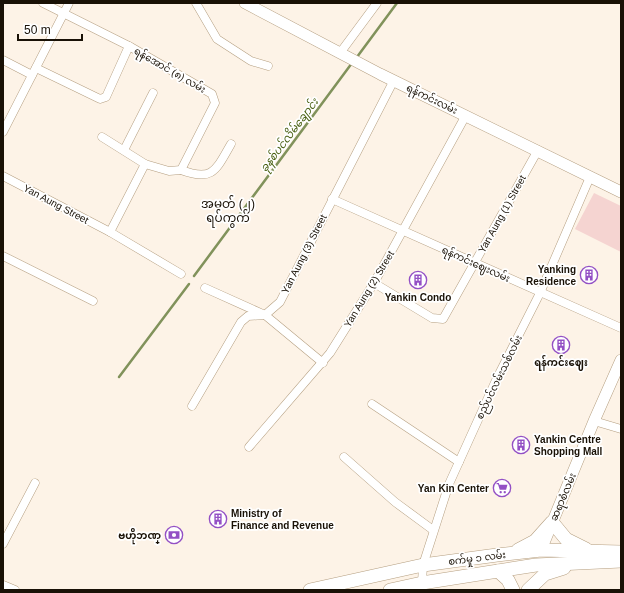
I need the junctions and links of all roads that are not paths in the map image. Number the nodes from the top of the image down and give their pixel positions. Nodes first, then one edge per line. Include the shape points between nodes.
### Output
1 (43, 3) edge
2 (69, 3) edge
3 (196, 3) edge
4 (245, 3) edge
5 (378, 3) edge
6 (64, 13) junction
7 (129, 46) junction
8 (340, 53) junction
9 (3, 60) edge
10 (268, 66) dead end
11 (36, 68) junction
12 (32, 76) junction
13 (394, 80) junction
14 (153, 93) dead end
15 (466, 115) junction
16 (3, 132) edge
17 (102, 137) dead end
18 (231, 144) dead end
19 (124, 150) junction
20 (538, 150) junction
21 (145, 164) junction
22 (181, 170) junction
23 (3, 176) edge
24 (590, 177) junction
25 (621, 192) edge
26 (332, 199) junction
27 (403, 231) junction
28 (110, 232) junction
29 (3, 256) edge
30 (474, 264) junction
31 (181, 274) dead end
32 (374, 283) junction
33 (205, 288) dead end
34 (540, 293) junction
35 (93, 301) dead end
36 (265, 315) junction
37 (621, 328) edge
38 (621, 360) edge
39 (323, 363) junction
40 (372, 404) dead end
41 (192, 406) dead end
42 (594, 421) junction
43 (621, 429) edge
44 (249, 447) dead end
45 (344, 457) dead end
46 (459, 462) junction
47 (35, 483) dead end
48 (552, 522) junction
49 (433, 530) junction
50 (3, 544) edge
51 (541, 550) junction
52 (621, 552) edge
53 (497, 555) junction
54 (593, 557) junction
55 (621, 561) edge
56 (536, 565) junction
57 (417, 566) junction
58 (498, 571) junction
59 (422, 583) junction
60 (3, 584) edge
61 (14, 590) edge
62 (310, 590) edge
63 (390, 590) edge
64 (513, 590) edge
65 (523, 590) edge
66 (528, 590) edge

1 - 6 street, ရန်အောင် (၈) လမ်း
2 - 6 street
3 - 10 street via 217,40 251,61
4 - 8 main road, ရန်ကင်းလမ်း
5 - 8 street
6 - 7 street, ရန်အောင် (၈) လမ်း
6 - 11 street
7 - 11 street via 103,99
7 - 22 street, ရန်အောင် (၈) လမ်း via 212,94 215,103
8 - 13 main road, ရန်ကင်းလမ်း
9 - 12 street
11 - 12 street
12 - 16 street
13 - 15 main road, ရန်ကင်းလမ်း
13 - 26 street, Yan Aung (3) Street
14 - 19 street
15 - 20 main road, ရန်ကင်းလမ်း
15 - 27 street, Yan Aung (2) Street
17 - 19 street
18 - 22 street via 217,169 207,175 194,175
19 - 21 street
20 - 24 main road, ရန်ကင်းလမ်း
20 - 30 street, Yan Aung (1) Street
21 - 22 street via 169,171
21 - 28 street
23 - 28 street, Yan Aung Street
24 - 25 main road, ရန်ကင်းလမ်း
24 - 34 street, စည်ပင်လမ်းသစ်လမ်း
26 - 27 street, ရန်ကင်းဈေးလမ်း
26 - 36 street, Yan Aung (3) Street via 280,302
27 - 30 street, ရန်ကင်းဈေးလမ်း
27 - 32 street, Yan Aung (2) Street
28 - 31 street, Yan Aung Street
29 - 35 street
30 - 32 street, Yan Aung (1) Street via 443,319 432,318
30 - 34 street, ရန်ကင်းဈေးလမ်း
32 - 39 street, Yan Aung (2) Street
33 - 36 street
34 - 37 street, ရန်ကင်းဈေးလမ်း
34 - 46 street, စည်ပင်လမ်းသစ်လမ်း via 502,367
36 - 39 street
36 - 41 street via 248,316 241,322
38 - 42 main road, ဆရာစံလမ်း
39 - 44 street, Yan Aung (2) Street
40 - 46 street
42 - 43 street
42 - 48 main road, ဆရာစံလမ်း
45 - 49 street via 395,502
46 - 49 street, စည်ပင်လမ်းသစ်လမ်း
47 - 50 street
48 - 51 main road, ဆရာစံလမ်း
48 - 53 main road via 536,541
48 - 54 main road via 566,540
49 - 57 street, စည်ပင်လမ်းသစ်လမ်း
51 - 53 main road, စက်မှု ၁ လမ်း
51 - 54 main road, စက်မှု ၁ လမ်း
51 - 56 main road, ဆရာစံလမ်း
52 - 54 main road
53 - 57 main road, စက်မှု ၁ လမ်း
54 - 55 main road
54 - 56 main road, စက်မှု ၁ လမ်း
54 - 66 main road via 545,574
56 - 58 main road, စက်မှု ၁ လမ်း
56 - 65 main road, ဆရာစံလမ်း
57 - 59 street, စည်ပင်လမ်းသစ်လမ်း
57 - 62 main road, စက်မှု ၁ လမ်း
58 - 59 main road, စက်မှု ၁ လမ်း
58 - 64 main road via 508,580
59 - 63 main road, စက်မှု ၁ လမ်း
60 - 61 street

